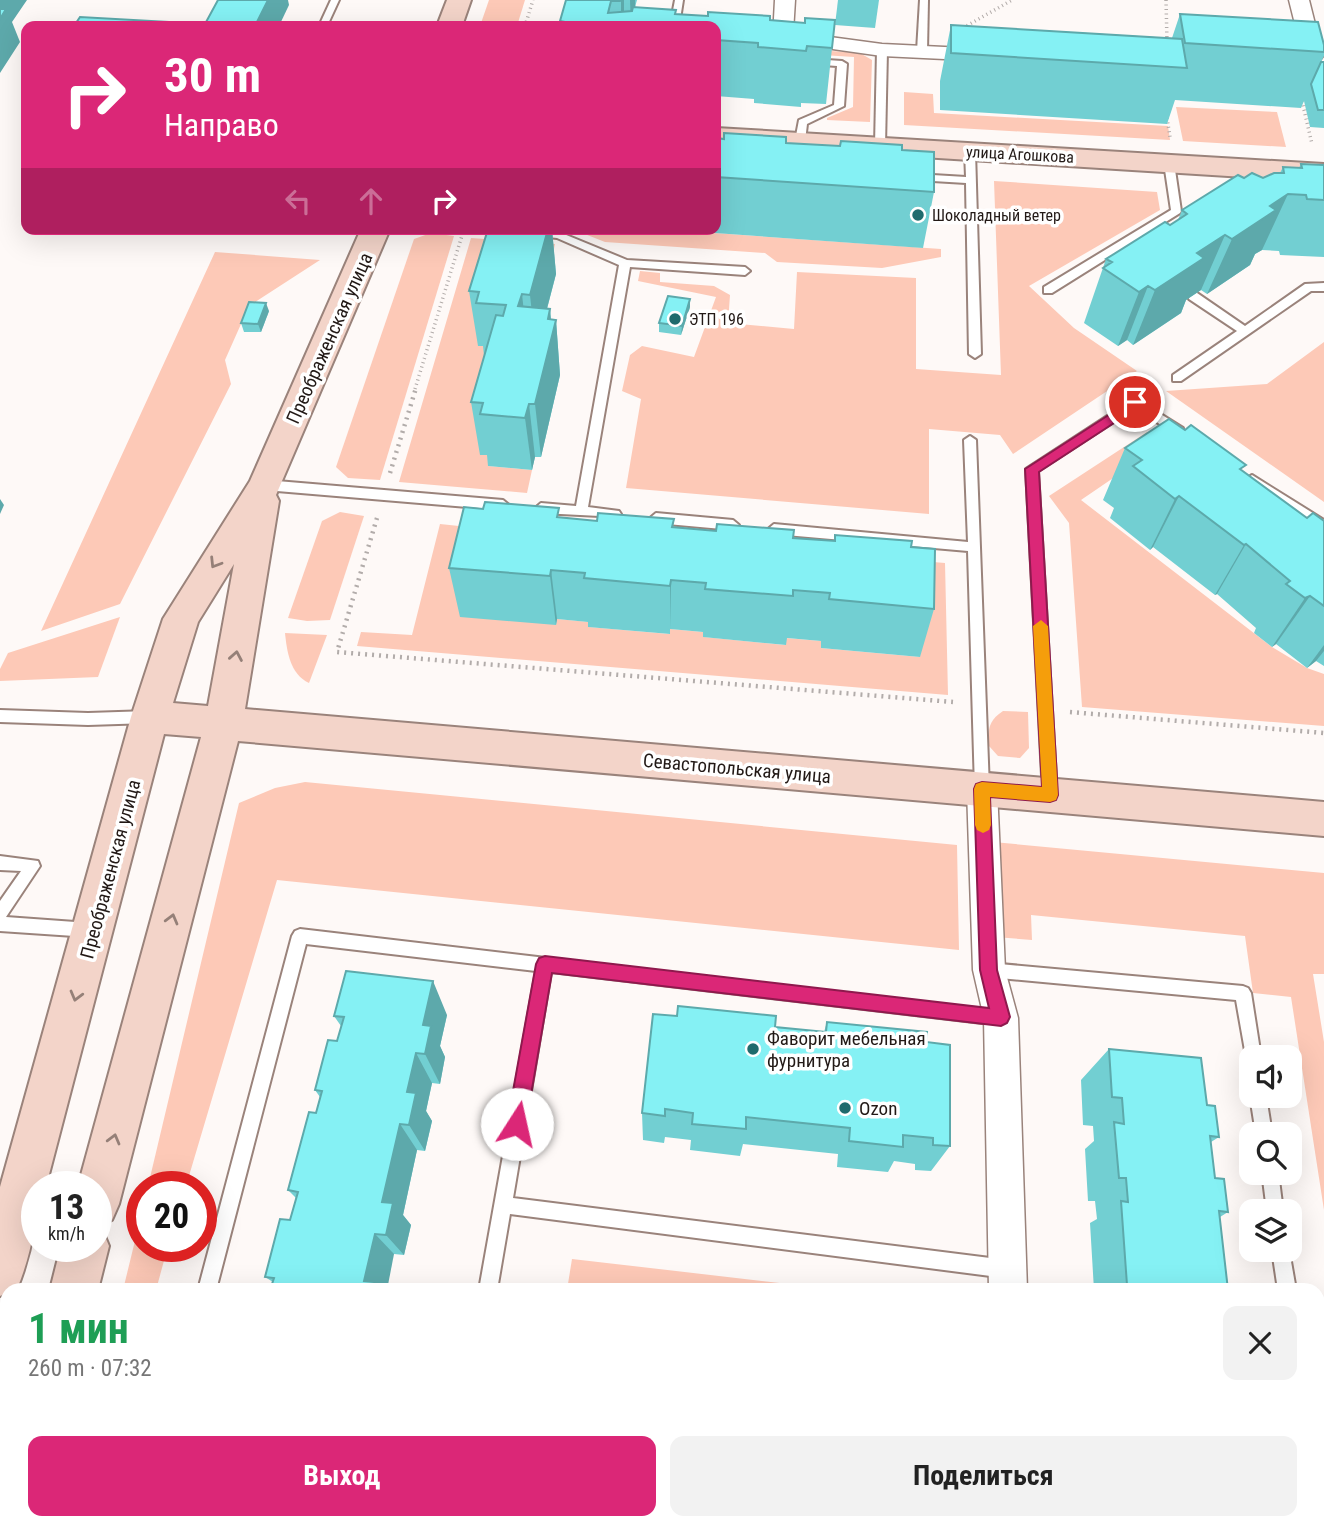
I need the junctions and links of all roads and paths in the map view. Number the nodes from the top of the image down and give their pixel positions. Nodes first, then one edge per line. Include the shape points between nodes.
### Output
1 (335, 0) edge
2 (459, 0) edge
3 (533, 0) edge
4 (679, 0) edge
5 (785, 0) edge
6 (924, 0) edge
7 (1012, 0) edge
8 (1166, 0) edge
9 (1299, 0) edge
10 (325, 21) edge
11 (452, 21) edge
12 (527, 21) edge
13 (675, 21) edge
14 (1167, 40) edge
15 (882, 50) junction
16 (922, 51) junction
17 (1002, 56) edge
18 (1291, 56) joint
19 (804, 61) edge
20 (1165, 106) edge
21 (721, 136) edge
22 (800, 141) junction
23 (880, 146) junction
24 (970, 151) junction
25 (1170, 153) junction
26 (1319, 162) edge
27 (904, 176) edge
28 (971, 180) junction
29 (373, 235) edge
30 (462, 235) edge
31 (559, 235) edge
32 (625, 262) junction
33 (746, 271) dead end
34 (1324, 287) edge
35 (1048, 290) dead end
36 (1194, 296) edge
37 (1244, 331) junction
38 (975, 354) dead end
39 (1177, 378) dead end
40 (1191, 439) edge
41 (970, 440) dead end
42 (1235, 468) edge
43 (265, 485) junction
44 (384, 494) junction
45 (581, 511) junction
46 (1324, 526) edge
47 (974, 547) junction
48 (979, 704) junction
49 (1045, 710) junction
50 (0, 716) edge
51 (150, 717) junction
52 (224, 723) junction
53 (1324, 733) edge
54 (982, 789) junction
55 (1050, 795) junction
56 (1324, 819) edge
57 (0, 863) edge
58 (0, 914) edge
59 (0, 924) edge
60 (94, 931) junction
61 (545, 964) junction
62 (989, 970) junction
63 (1001, 1017) junction
64 (1251, 1045) edge
65 (105, 1171) edge
66 (503, 1205) junction
67 (81, 1262) edge
68 (1283, 1262) edge
69 (0, 1272) edge
70 (1008, 1280) edge
71 (76, 1283) edge
72 (209, 1283) edge
73 (489, 1283) edge
74 (1286, 1283) edge

1 - 10 lane
2 - 11 main road
3 - 12 path
4 - 13 lane
5 - 15 street via 783,37
6 - 16 lane
7 - 16 path
8 - 14 path
9 - 18 street via 1313,56
15 - 16 street
15 - 23 lane
16 - 17 street
18 - 26 path
19 - 22 lane via 842,64 839,106 802,122
20 - 25 path
21 - 22 main road, улица Агошкова
22 - 23 main road, улица Агошкова
23 - 24 main road, улица Агошкова
24 - 25 main road, улица Агошкова
24 - 28 lane
25 - 26 main road, улица Агошкова
25 - 35 lane via 1176,211 1126,248
27 - 28 lane
28 - 38 lane
29 - 43 main road, Преображенская улица
30 - 44 path
31 - 32 lane
32 - 33 lane
32 - 45 lane
34 - 37 lane via 1309,286
36 - 37 lane
37 - 39 lane
40 - 49 lane via 1135,402 1032,469
41 - 47 lane
42 - 46 lane
43 - 44 lane
43 -> 51 main road, Преображенская улица via 181,618
52 -> 43 main road, Преображенская улица
44 - 45 lane
44 - 48 path via 337,652
45 - 47 lane
47 - 48 lane
48 - 54 lane
49 - 53 path
49 - 55 lane
50 - 51 lane
51 - 52 main road, Севастопольская улица
51 - 60 main road, Преображенская улица
52 - 54 main road, Севастопольская улица
65 -> 52 main road, Преображенская улица
54 - 55 main road, Севастопольская улица
54 - 62 street
55 - 56 main road, Севастопольская улица
57 - 58 lane via 33,866
59 - 60 lane
60 -> 69 main road, Преображенская улица
61 - 63 lane
61 - 66 lane
61 - 72 lane via 300,936
62 - 63 street
62 - 64 lane via 1243,993
63 - 70 street
66 - 70 lane
66 - 73 lane
67 - 71 main road
68 - 74 lane

